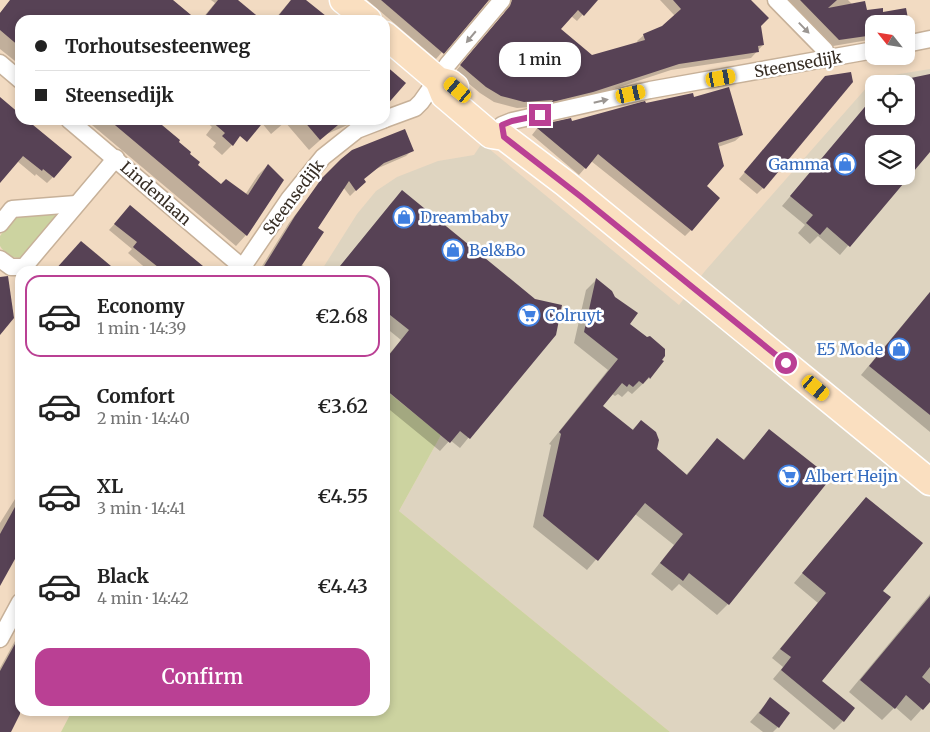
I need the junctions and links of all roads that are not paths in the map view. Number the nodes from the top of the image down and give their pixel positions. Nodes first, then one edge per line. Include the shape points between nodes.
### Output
1 (343, 0) edge
2 (502, 0) edge
3 (776, 0) edge
4 (362, 15) edge
5 (390, 39) edge
6 (930, 39) edge
7 (915, 42) edge
8 (865, 52) edge
9 (827, 59) junction
10 (0, 63) edge
11 (15, 76) edge
12 (438, 80) junction
13 (390, 118) edge
14 (75, 125) edge
15 (370, 125) edge
16 (499, 132) junction
17 (116, 158) junction
18 (76, 204) junction
19 (0, 224) edge
20 (0, 259) edge
21 (25, 266) edge
22 (238, 266) edge
23 (243, 266) edge
24 (15, 267) edge
25 (930, 482) edge
26 (15, 611) edge
27 (0, 639) edge

1 - 4 main road
2 -> 12 street, Steensedijk
3 -> 9 street via 825,50
5 - 12 main road
6 - 7 street
8 - 9 street, Steensedijk
16 -> 9 street, Steensedijk via 512,121 650,90
10 - 11 street
12 - 13 street, Steensedijk via 415,108
12 - 16 main road via 444,95
14 - 17 street, Lindenlaan
15 - 23 street, Steensedijk via 357,130 323,157 289,199
16 - 25 main road
17 - 18 street
17 - 22 street, Lindenlaan
18 - 19 street via 12,209
18 - 21 street
20 - 24 street
26 - 27 street

